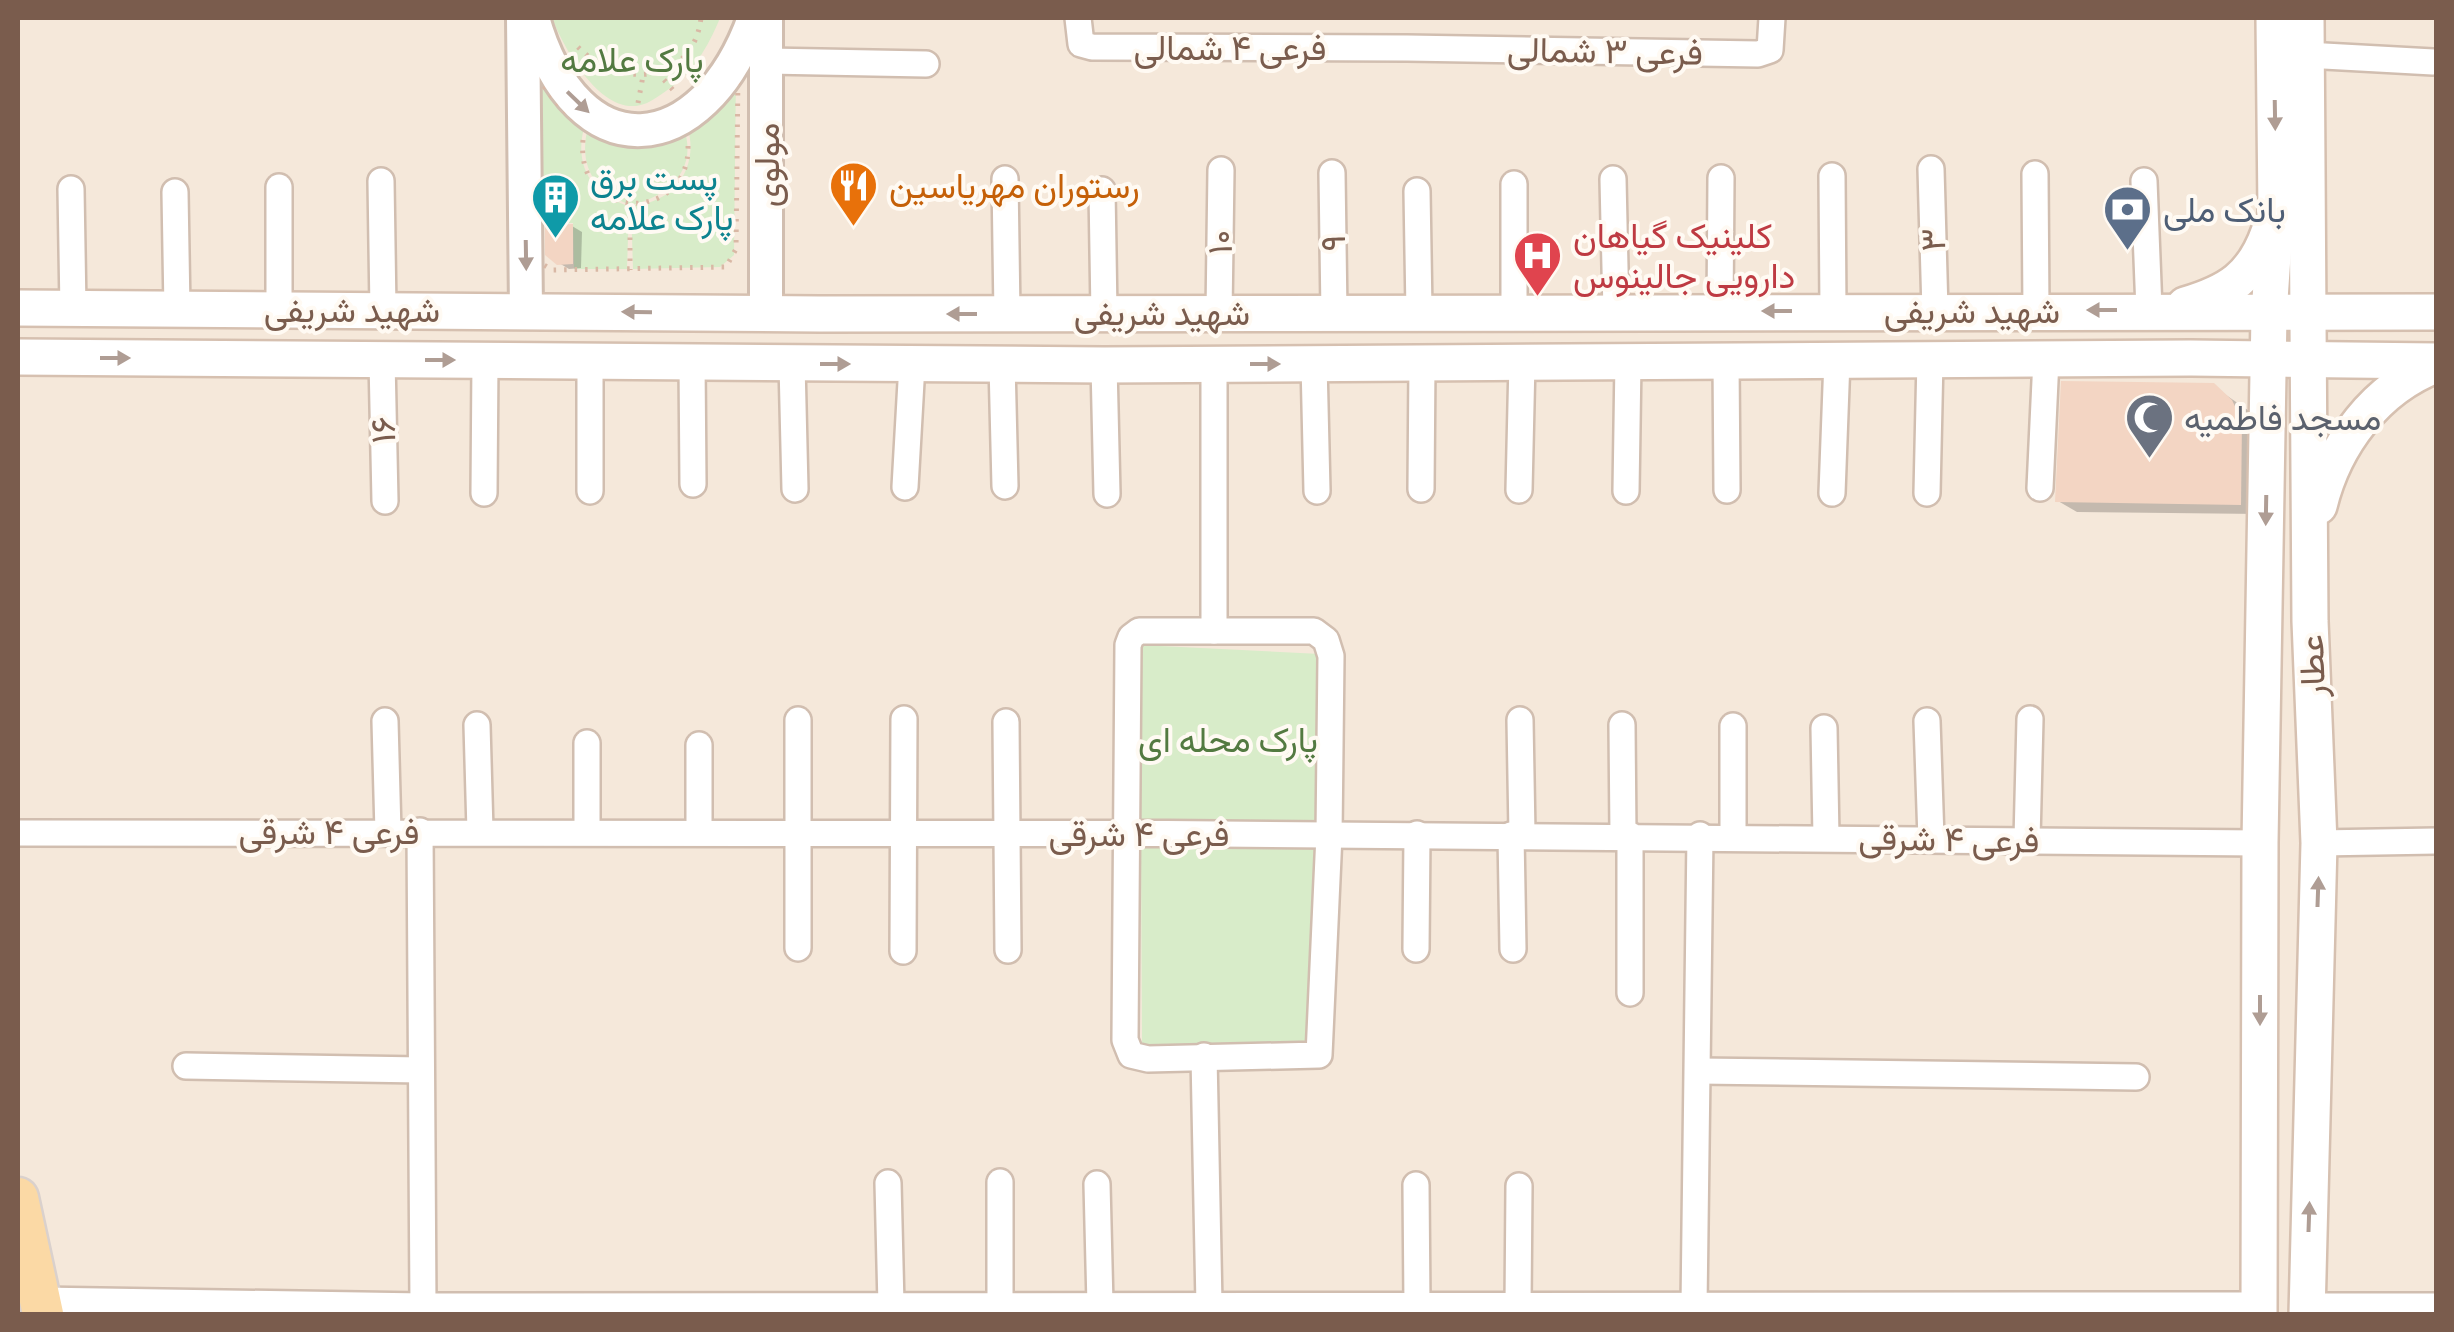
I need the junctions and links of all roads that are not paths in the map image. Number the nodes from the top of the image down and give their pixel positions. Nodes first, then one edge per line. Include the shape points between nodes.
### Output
1 (523, 18) edge
2 (533, 18) edge
3 (754, 18) edge
4 (766, 18) edge
5 (1078, 18) edge
6 (1772, 18) edge
7 (2274, 18) edge
8 (2306, 18) edge
9 (1407, 48) joint
10 (2306, 55) junction
11 (768, 61) junction
12 (2433, 62) dead end
13 (926, 64) dead end
14 (1221, 170) dead end
15 (1931, 170) dead end
16 (1332, 173) dead end
17 (2036, 174) dead end
18 (1832, 176) dead end
19 (1005, 178) dead end
20 (1721, 178) dead end
21 (1614, 179) dead end
22 (380, 181) dead end
23 (2144, 181) dead end
24 (1514, 184) dead end
25 (279, 187) dead end
26 (71, 189) dead end
27 (1102, 190) dead end
28 (1418, 191) dead end
29 (175, 192) dead end
30 (2291, 209) junction
31 (18, 308) edge
32 (73, 309) junction
33 (177, 310) junction
34 (279, 310) junction
35 (383, 310) junction
36 (2160, 310) junction
37 (2306, 310) junction
38 (526, 311) junction
39 (1833, 311) junction
40 (1935, 311) junction
41 (2036, 311) junction
42 (2389, 311) junction
43 (1419, 312) junction
44 (1514, 312) junction
45 (1616, 312) junction
46 (1720, 312) junction
47 (2436, 312) edge
48 (1104, 313) junction
49 (1147, 313) junction
50 (1220, 313) junction
51 (1334, 313) junction
52 (766, 314) junction
53 (1006, 314) junction
54 (2269, 314) junction
55 (18, 357) edge
56 (2191, 358) junction
57 (1930, 359) junction
58 (2046, 359) junction
59 (382, 360) junction
60 (485, 360) junction
61 (1837, 360) junction
62 (590, 361) junction
63 (1726, 361) junction
64 (2270, 361) junction
65 (692, 362) junction
66 (1422, 362) junction
67 (1522, 362) junction
68 (1628, 362) junction
69 (2308, 362) junction
70 (1314, 363) junction
71 (2436, 363) edge
72 (792, 364) junction
73 (912, 364) junction
74 (1002, 364) junction
75 (1104, 364) junction
76 (1146, 364) junction
77 (1214, 364) junction
78 (2268, 412) junction
79 (692, 484) dead end
80 (1005, 486) dead end
81 (796, 488) dead end
82 (905, 488) dead end
83 (2040, 488) dead end
84 (1421, 489) dead end
85 (1519, 490) dead end
86 (1727, 490) dead end
87 (590, 491) dead end
88 (1317, 491) dead end
89 (1626, 491) dead end
90 (484, 493) dead end
91 (1832, 493) dead end
92 (1107, 494) dead end
93 (1927, 494) dead end
94 (385, 501) dead end
95 (2310, 621) junction
96 (1214, 631) junction
97 (904, 719) dead end
98 (2030, 719) dead end
99 (798, 720) dead end
100 (1520, 720) dead end
101 (385, 721) dead end
102 (1928, 721) dead end
103 (1006, 722) dead end
104 (477, 726) dead end
105 (1622, 726) dead end
106 (1733, 726) dead end
107 (1824, 728) dead end
108 (586, 743) dead end
109 (698, 746) dead end
110 (420, 831) junction
111 (480, 831) junction
112 (699, 831) junction
113 (388, 832) junction
114 (587, 832) junction
115 (798, 832) junction
116 (904, 832) junction
117 (18, 833) edge
118 (1008, 833) junction
119 (1417, 834) junction
120 (1128, 835) junction
121 (1329, 835) junction
122 (1516, 835) junction
123 (1626, 835) junction
124 (1700, 835) junction
125 (1732, 836) junction
126 (1826, 837) junction
127 (1931, 838) junction
128 (2027, 840) junction
129 (2436, 842) edge
130 (2260, 843) junction
131 (2319, 843) junction
132 (798, 948) dead end
133 (1513, 948) dead end
134 (1416, 949) dead end
135 (1008, 950) dead end
136 (903, 951) dead end
137 (1630, 993) dead end
138 (1204, 1056) junction
139 (186, 1066) dead end
140 (420, 1070) junction
141 (2260, 1070) junction
142 (1698, 1072) junction
143 (2313, 1072) junction
144 (2136, 1077) dead end
145 (1000, 1182) dead end
146 (888, 1183) dead end
147 (1097, 1184) dead end
148 (1416, 1185) dead end
149 (1519, 1186) dead end
150 (18, 1198) edge
151 (1209, 1305) junction
152 (1417, 1305) junction
153 (423, 1306) junction
154 (891, 1306) junction
155 (1000, 1306) junction
156 (1100, 1306) junction
157 (1518, 1306) junction
158 (1694, 1306) junction
159 (2436, 1306) edge
160 (41, 1307) edge
161 (1813, 1310) edge
162 (2259, 1310) edge
163 (2306, 1310) edge

1 -> 38 street
2 -> 3 street via 554,74 577,105 613,126 639,131 662,128 705,100
4 - 11 street, مولوی
5 - 9 street, فرعی ۴ شمالی via 1081,44 1092,48
6 - 9 street, فرعی ۳ شمالی via 1770,50 1758,54
7 -> 30 main road, عطار
8 - 10 main road, عطار
10 - 12 street
10 - 30 main road, عطار
11 - 13 street
11 - 52 street, مولوی
14 - 50 street, ۱۰
15 - 40 street, ۳
16 - 51 street, ۹
17 - 41 street
18 - 39 street
19 - 53 street
20 - 46 street
21 - 45 street
22 - 35 street
23 - 36 street
24 - 44 street
25 - 34 street
26 - 32 street
27 - 48 street
28 - 43 street
29 - 33 street
30 - 36 main road via 2244,276 2219,295
30 - 37 main road, عطار
30 - 42 main road via 2345,296
30 - 54 main road, عطار
31 - 32 main road, شهید شریفی
32 - 33 main road, شهید شریفی
33 - 34 main road, شهید شریفی
34 - 35 main road, شهید شریفی
35 - 38 main road, شهید شریفی
36 -> 41 main road, شهید شریفی
36 - 54 main road, شهید شریفی
37 - 42 main road, شهید شریفی
37 - 54 main road, شهید شریفی
37 - 69 main road, عطار
52 -> 38 main road, شهید شریفی
39 - 40 main road, شهید شریفی
39 -> 46 main road, شهید شریفی
40 - 41 main road, شهید شریفی
42 - 47 main road, شهید شریفی
43 - 44 main road, شهید شریفی
43 - 51 main road, شهید شریفی
44 - 45 main road, شهید شریفی
45 - 46 main road, شهید شریفی
48 - 49 main road, شهید شریفی
48 - 53 main road, شهید شریفی
49 - 50 main road, شهید شریفی
49 - 76 main road
50 - 51 main road, شهید شریفی
53 -> 52 main road, شهید شریفی
54 - 64 main road, عطار
55 -> 59 main road, شهید شریفی
56 - 58 main road, شهید شریفی
56 - 64 main road, شهید شریفی
56 - 78 main road via 2232,378
57 - 58 main road, شهید شریفی
57 - 61 main road, شهید شریفی
57 - 93 street
58 - 83 street
59 -> 60 main road, شهید شریفی
59 - 94 street, ۱۶
60 - 62 main road, شهید شریفی
60 - 90 street
61 - 63 main road, شهید شریفی
61 - 91 street
62 - 65 main road, شهید شریفی
62 - 87 street
63 - 68 main road, شهید شریفی
63 - 86 street
64 - 69 main road, شهید شریفی
64 - 78 main road, عطار
65 - 72 main road, شهید شریفی
65 - 79 street
66 - 67 main road, شهید شریفی
66 - 70 main road, شهید شریفی
66 - 84 street
67 - 68 main road, شهید شریفی
67 - 85 street
68 - 89 street
69 - 71 main road, شهید شریفی
69 - 95 main road, عطار
77 -> 70 main road, شهید شریفی
70 - 88 street
71 - 95 main road via 2365,414 2327,473
72 -> 73 main road, شهید شریفی
72 - 81 street
73 - 74 main road, شهید شریفی
73 - 82 street
74 - 75 main road, شهید شریفی
74 - 80 street
75 - 76 main road, شهید شریفی
75 - 92 street
76 - 77 main road, شهید شریفی
77 - 96 street
78 -> 130 main road, عطار
95 - 131 main road, عطار
96 - 120 street via 1139,630 1131,638
96 - 121 street via 1314,631 1326,640
97 - 116 street
98 - 128 street
99 - 115 street
100 - 122 street
101 - 113 street
102 - 127 street
103 - 118 street
104 - 111 street
105 - 123 street
106 - 125 street
107 - 126 street
108 - 114 street
109 - 112 street
110 - 111 street, فرعی ۴ شرقی
110 - 113 street, فرعی ۴ شرقی
110 - 140 street
111 - 114 street, فرعی ۴ شرقی
112 - 114 street, فرعی ۴ شرقی
112 - 115 street, فرعی ۴ شرقی
113 - 117 street, فرعی ۴ شرقی
115 - 116 street, فرعی ۴ شرقی
115 - 132 street
116 - 118 street, فرعی ۴ شرقی
116 - 136 street
118 - 120 street, فرعی ۴ شرقی
118 - 135 street
119 - 121 street, فرعی ۴ شرقی
119 - 122 street, فرعی ۴ شرقی
119 - 134 street
120 - 121 street, فرعی ۴ شرقی
120 - 138 street via 1130,1055
121 - 138 street via 1319,1054
122 - 123 street, فرعی ۴ شرقی
122 - 133 street
123 - 124 street, فرعی ۴ شرقی
123 - 137 street
124 - 125 street, فرعی ۴ شرقی
124 - 142 street
125 - 126 street, فرعی ۴ شرقی
126 - 127 street, فرعی ۴ شرقی
127 - 128 street, فرعی ۴ شرقی
128 - 130 street, فرعی ۴ شرقی
129 - 131 street
130 -> 141 main road, عطار
143 -> 131 main road, عطار
138 - 151 street
139 - 140 street
140 - 153 street
141 - 143 main road
141 - 162 main road, عطار
142 - 144 street
142 - 158 street
163 -> 143 main road, عطار
145 - 155 street
146 - 154 street
147 - 156 street
148 - 152 street
149 - 157 street
150 - 160 main road
151 - 152 street
151 - 156 street
152 - 157 street
153 - 154 street
153 - 160 street
154 - 155 street
155 - 156 street
157 - 158 street
158 - 161 street
159 - 163 street
161 - 162 street

